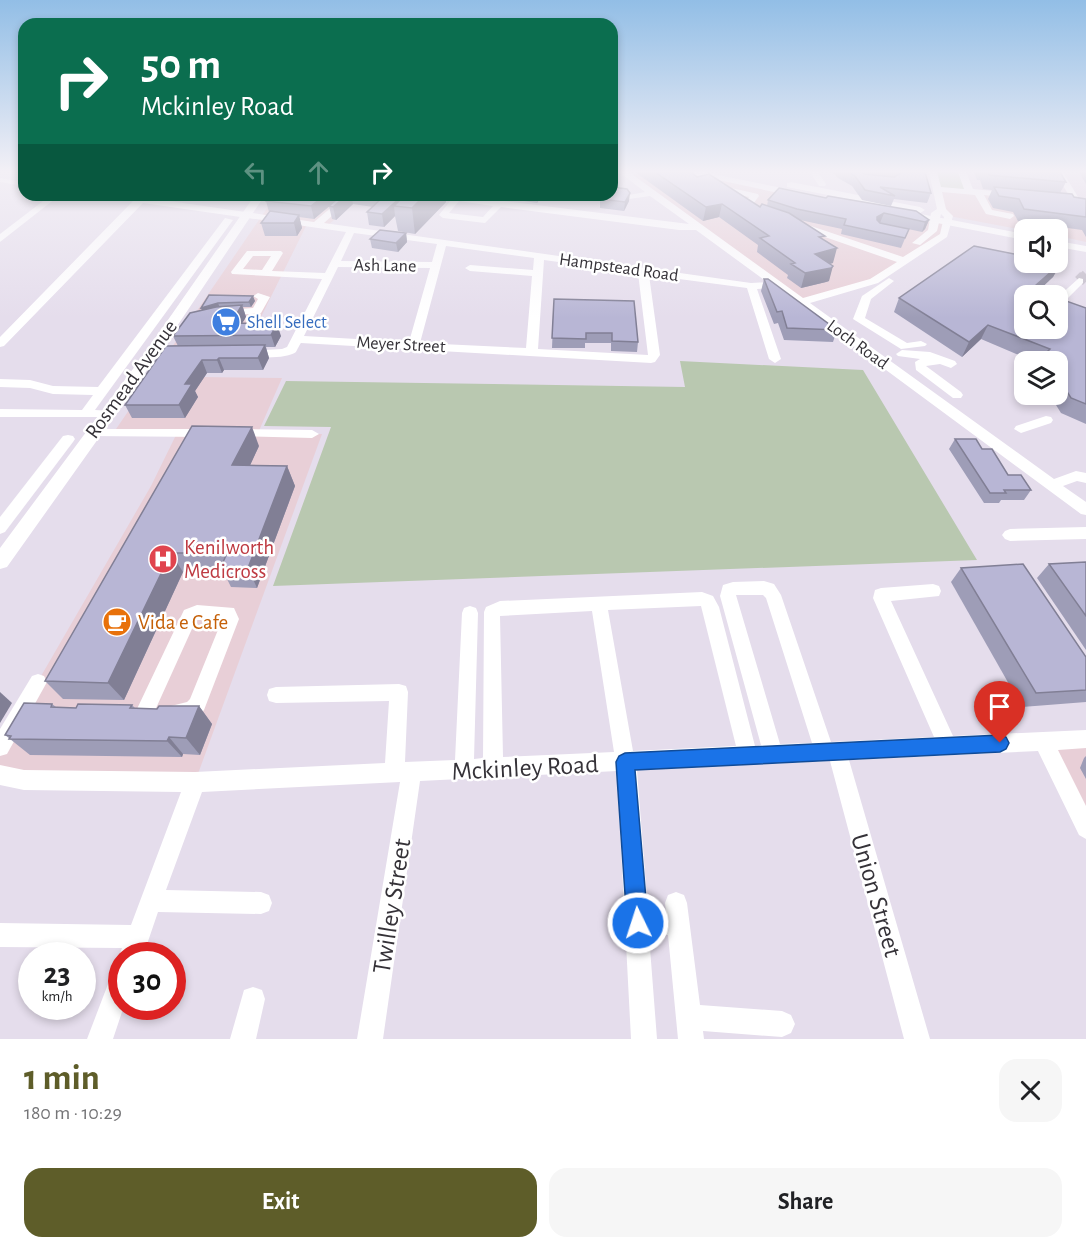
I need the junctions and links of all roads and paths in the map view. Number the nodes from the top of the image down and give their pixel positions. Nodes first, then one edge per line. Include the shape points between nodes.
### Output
1 (22, 220) edge
2 (119, 220) edge
3 (228, 220) dead end
4 (244, 220) edge
5 (285, 220) edge
6 (321, 220) edge
7 (634, 220) edge
8 (688, 220) edge
9 (939, 220) edge
10 (942, 220) edge
11 (960, 220) edge
12 (993, 220) edge
13 (1007, 220) edge
14 (790, 222) edge
15 (1010, 222) junction
16 (1014, 224) edge
17 (316, 225) junction
18 (0, 226) edge
19 (15, 226) junction
20 (697, 227) junction
21 (351, 230) junction
22 (389, 231) junction
23 (421, 232) dead end
24 (1014, 234) edge
25 (914, 237) dead end
26 (1068, 238) edge
27 (0, 239) edge
28 (442, 242) junction
29 (863, 242) junction
30 (1086, 242) edge
31 (924, 245) junction
32 (1068, 246) edge
33 (1086, 249) edge
34 (539, 256) junction
35 (904, 256) junction
36 (893, 258) junction
37 (333, 264) junction
38 (436, 265) junction
39 (470, 268) dead end
40 (643, 270) junction
41 (538, 273) junction
42 (265, 274) dead end
43 (328, 276) junction
44 (1079, 281) tunnel mouth
45 (184, 282) junction
46 (201, 282) junction
47 (776, 285) junction
48 (751, 286) junction
49 (1068, 295) edge
50 (258, 296) dead end
51 (796, 299) junction
52 (216, 314) edge
53 (297, 339) junction
54 (0, 344) edge
55 (414, 345) junction
56 (532, 351) junction
57 (168, 352) edge
58 (152, 353) junction
59 (237, 353) edge
60 (775, 359) dead end
61 (935, 362) dead end
62 (951, 364) dead end
63 (0, 383) edge
64 (103, 391) junction
65 (957, 395) dead end
66 (0, 413) edge
67 (85, 414) junction
68 (106, 414) junction
69 (1046, 420) dead end
70 (1021, 429) dead end
71 (93, 432) junction
72 (312, 434) dead end
73 (68, 439) dead end
74 (1086, 478) edge
75 (37, 481) junction
76 (58, 482) junction
77 (1052, 485) junction
78 (1086, 510) edge
79 (2, 522) edge
80 (1086, 533) edge
81 (1010, 535) dead end
82 (0, 562) edge
83 (933, 591) dead end
84 (599, 605) junction
85 (470, 613) dead end
86 (38, 682) dead end
87 (276, 696) dead end
88 (22, 709) junction
89 (45, 709) edge
90 (123, 711) edge
91 (145, 711) junction
92 (1086, 739) edge
93 (1043, 740) junction
94 (947, 746) junction
95 (0, 747) edge
96 (831, 752) junction
97 (773, 754) junction
98 (748, 756) junction
99 (625, 762) junction
100 (493, 768) junction
101 (464, 770) junction
102 (402, 773) junction
103 (0, 775) edge
104 (195, 782) junction
105 (1086, 828) edge
106 (151, 901) junction
107 (261, 903) dead end
108 (638, 923) junction
109 (0, 934) edge
110 (136, 942) edge
111 (108, 944) edge
112 (253, 999) dead end
113 (108, 1018) edge
114 (782, 1024) dead end
115 (689, 1028) edge
116 (100, 1039) edge
117 (243, 1039) edge
118 (370, 1039) edge
119 (644, 1039) edge
120 (917, 1039) edge

1 - 19 street
2 - 54 street
3 - 45 street
4 - 46 main road, Rosmead Avenue
5 - 17 street, Hampstead Road
6 - 17 street
7 - 20 street
8 - 20 street, Loch Road
9 - 31 street
10 - 31 street via 944,243
11 - 24 main road
12 - 15 main road
13 - 15 street
14 - 29 street
15 - 16 main road
17 - 21 street, Hampstead Road
18 - 19 street
19 - 27 street
20 - 47 street, Loch Road
21 - 22 street, Hampstead Road
21 - 37 street
22 - 23 street
22 - 28 street, Hampstead Road
25 - 31 street
26 - 30 main road
28 - 34 street, Hampstead Road
28 - 38 street
29 - 35 street
29 - 36 street
31 - 35 street
31 - 62 street via 917,262 867,296 859,317 898,353 910,356 923,348
32 - 33 main road
34 - 40 street, Hampstead Road
34 - 41 street
35 - 36 street
35 - 51 street via 874,281
36 - 51 street via 859,277
37 - 38 street, Ash Lane
37 - 43 street
38 - 55 street
39 - 41 street
40 - 48 street, Hampstead Road
40 - 56 street, Meyer Street via 653,358
41 - 56 street
42 - 43 street
43 - 53 street
44 - 49 street
45 - 46 street
45 - 64 street
46 - 58 main road, Rosmead Avenue
47 - 48 street, Hampstead Road
47 - 51 street, Loch Road
48 - 60 street
50 - 52 street via 265,297 257,311
51 - 77 street, Loch Road
53 - 55 street, Meyer Street
53 - 59 street via 292,349 284,353
55 - 56 street, Meyer Street
57 - 58 street
58 - 68 main road, Rosmead Avenue
61 - 65 street via 921,362 920,367
63 - 64 street
64 - 67 street
66 - 67 street
67 - 68 street
68 - 71 main road, Rosmead Avenue
69 - 70 street
71 - 72 street
71 - 76 main road, Rosmead Avenue
73 - 75 street
74 - 77 street via 1076,476
75 - 76 street
75 - 79 street
76 - 82 main road, Rosmead Avenue
77 - 78 street, Loch Road
80 - 81 street
83 - 94 street via 889,593 881,598
84 - 98 street via 707,601
84 - 99 street
84 - 100 street via 500,608 492,612
85 - 101 street
86 - 88 street
87 - 102 street, Twilley Street via 399,692
88 - 89 street
88 - 95 street
90 - 91 street
91 - 91 street via 190,615 231,614 192,711
92 - 93 street, Mckinley Road
93 - 94 street, Mckinley Road
93 - 105 street
94 - 96 street, Mckinley Road
96 - 97 street, Mckinley Road
96 - 97 street, Union Street via 773,595 764,588 729,590
96 - 120 street, Union Street
97 - 98 street, Mckinley Road
98 - 99 street, Mckinley Road
99 - 100 street, Mckinley Road
99 - 108 street
100 - 101 street, Mckinley Road
101 - 102 street, Mckinley Road
102 - 104 street, Mckinley Road
102 - 118 street, Twilley Street
103 - 104 street, Mckinley Road via 24,780
104 - 106 street
106 - 107 street
106 - 110 street
108 - 115 street via 677,914
108 - 119 street
109 - 111 street
112 - 117 street
113 - 116 street
114 - 115 street

